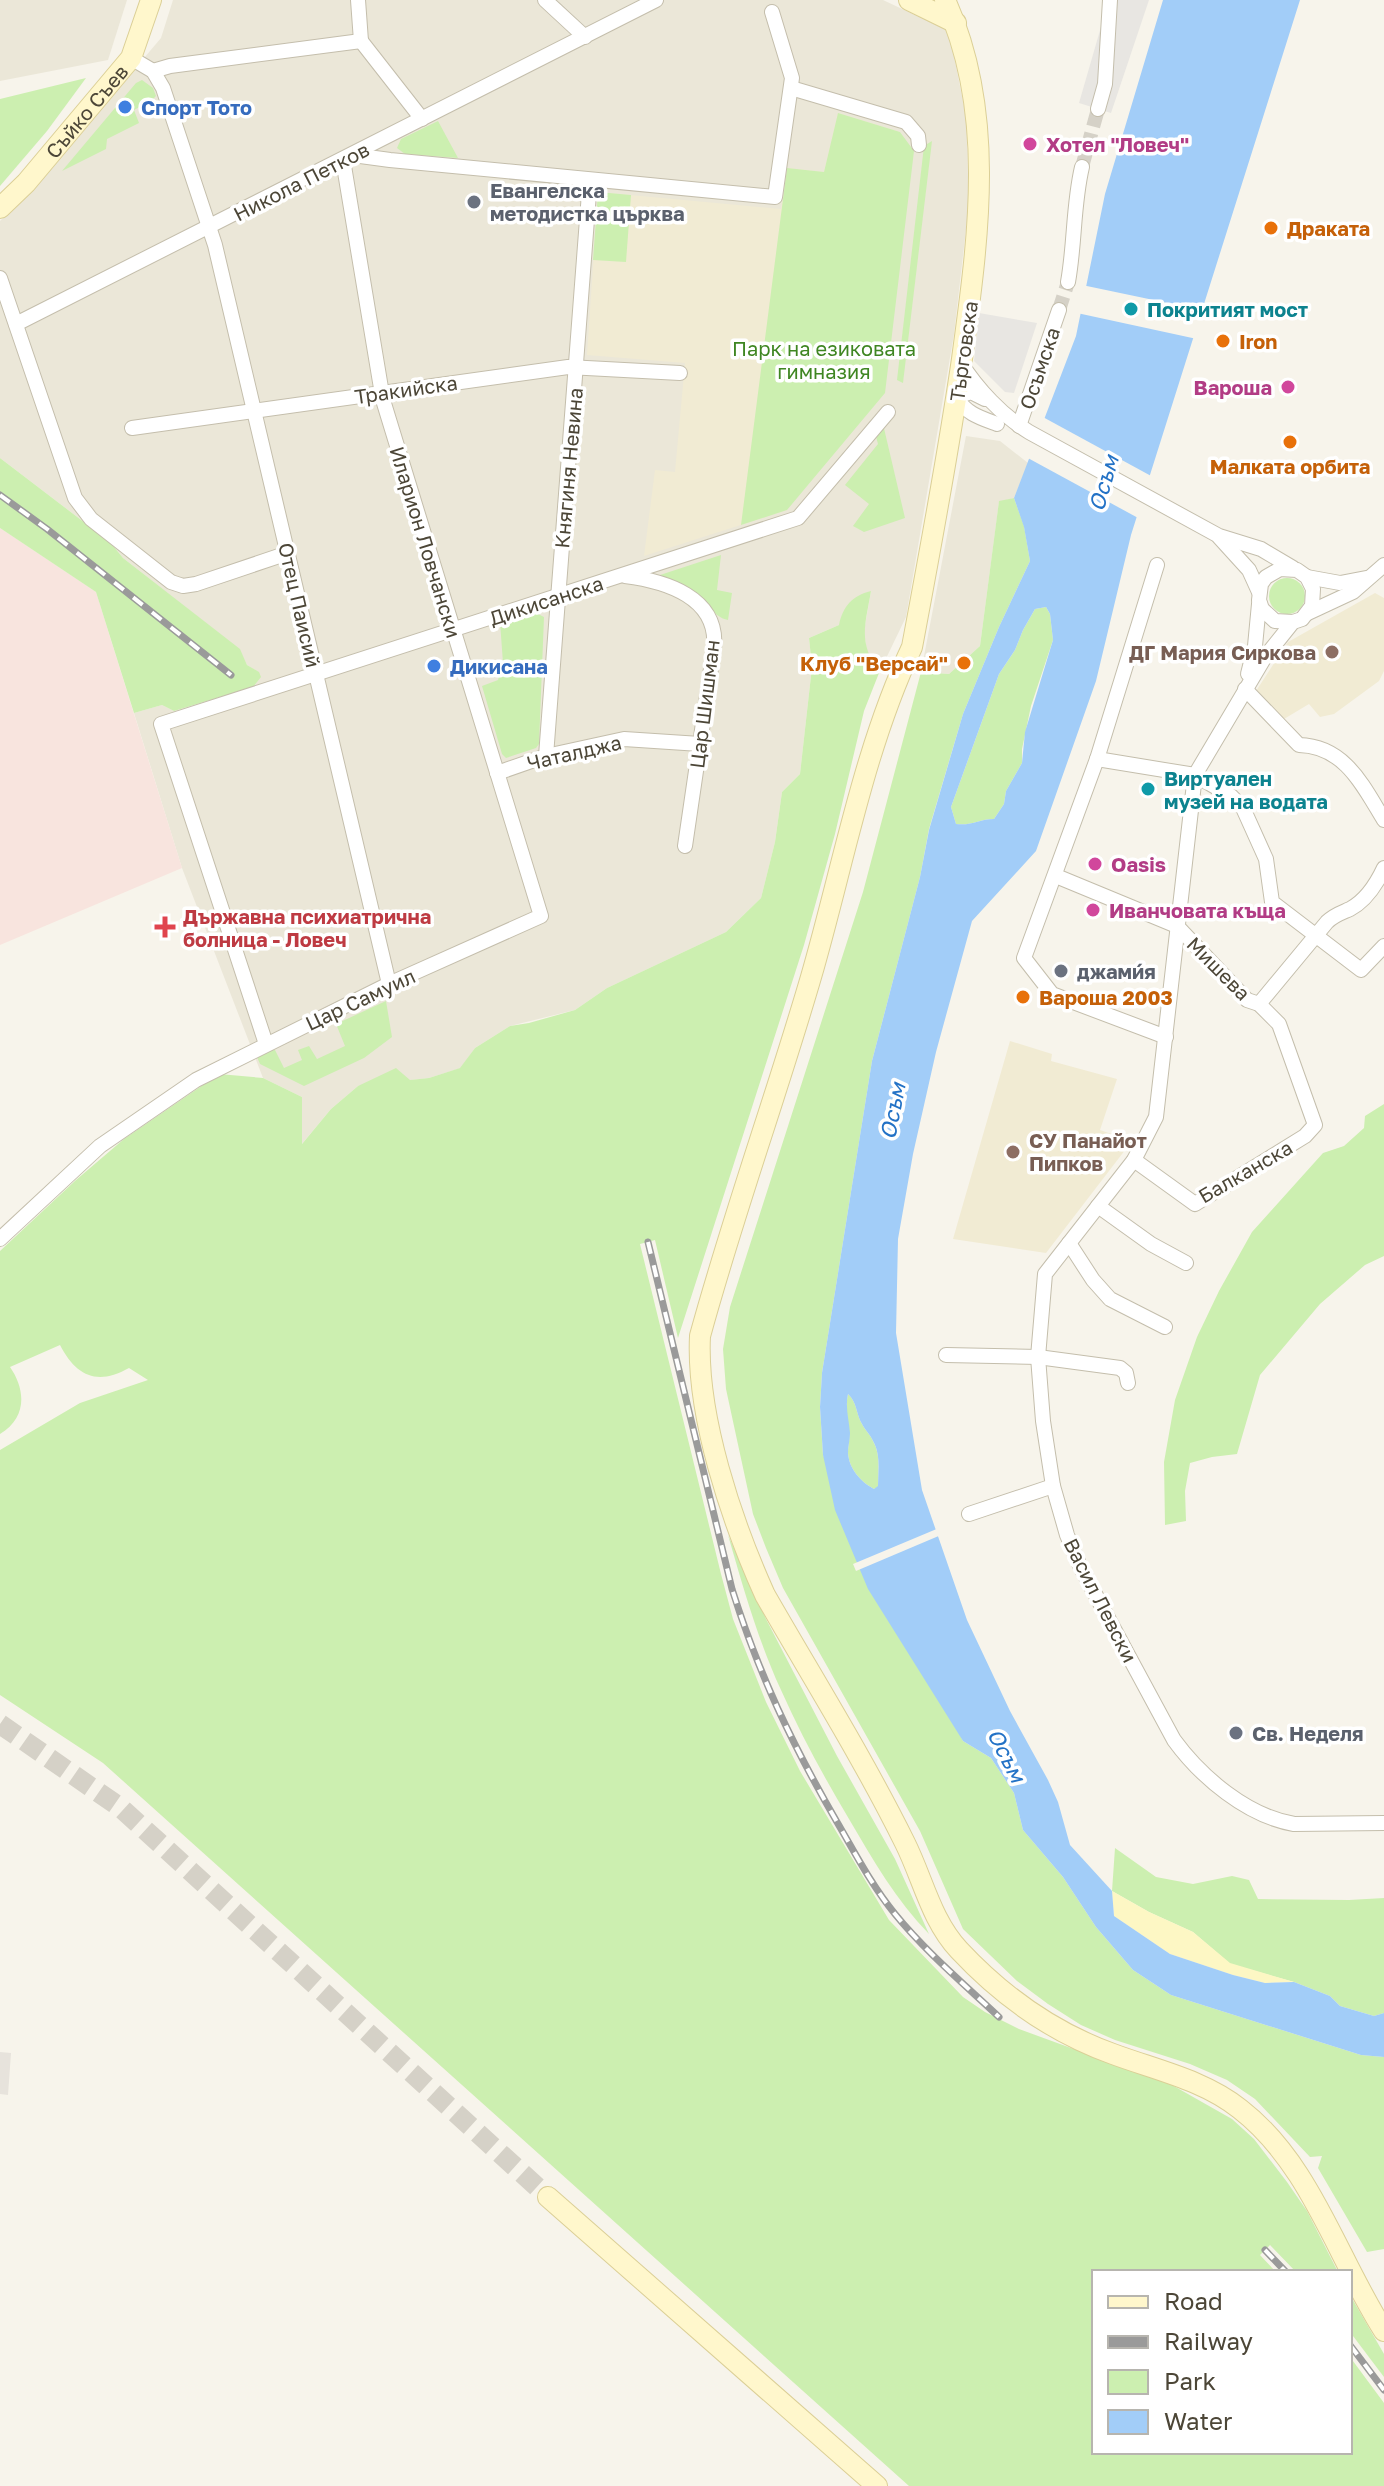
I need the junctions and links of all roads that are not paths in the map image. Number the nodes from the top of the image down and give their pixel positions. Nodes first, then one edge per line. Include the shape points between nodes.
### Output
1 (151, 0) edge
2 (358, 0) edge
3 (545, 0) edge
4 (656, 0) edge
5 (909, 0) edge
6 (945, 0) edge
7 (1110, 0) edge
8 (772, 12) dead end
9 (956, 23) junction
10 (585, 37) junction
11 (361, 41) junction
12 (131, 58) junction
13 (153, 71) junction
14 (791, 88) junction
15 (1098, 109) tunnel mouth
16 (422, 119) junction
17 (377, 142) junction
18 (919, 145) dead end
19 (348, 157) junction
20 (390, 160) junction
21 (1082, 167) tunnel mouth
22 (590, 180) junction
23 (0, 208) edge
24 (210, 227) junction
25 (0, 278) edge
26 (1068, 282) tunnel mouth
27 (1059, 310) tunnel mouth
28 (16, 324) junction
29 (961, 363) junction
30 (576, 367) junction
31 (680, 373) dead end
32 (381, 392) junction
33 (956, 397) junction
34 (255, 410) junction
35 (888, 412) dead end
36 (1000, 417) junction
37 (952, 425) junction
38 (132, 428) dead end
39 (1024, 429) junction
40 (1219, 536) junction
41 (288, 553) junction
42 (1157, 565) dead end
43 (1302, 574) junction
44 (1381, 575) edge
45 (620, 576) junction
46 (557, 596) junction
47 (1259, 596) junction
48 (1308, 613) junction
49 (1293, 622) junction
50 (452, 630) junction
51 (316, 674) junction
52 (1245, 689) junction
53 (700, 744) junction
54 (546, 756) junction
55 (1097, 759) junction
56 (497, 773) junction
57 (1195, 775) junction
58 (1384, 820) edge
59 (685, 846) dead end
60 (1056, 876) junction
61 (1382, 877) edge
62 (541, 916) joint
63 (1177, 926) junction
64 (1318, 935) junction
65 (1384, 946) edge
66 (389, 984) junction
67 (1259, 1004) junction
68 (1166, 1037) junction
69 (266, 1044) junction
70 (1315, 1125) joint
71 (1134, 1160) junction
72 (1098, 1206) junction
73 (0, 1239) edge
74 (1069, 1243) junction
75 (1186, 1263) dead end
76 (1165, 1327) dead end
77 (946, 1355) dead end
78 (1038, 1357) junction
79 (1128, 1383) dead end
80 (1053, 1486) junction
81 (969, 1514) dead end
82 (1384, 1823) edge
83 (548, 2197) tunnel mouth
84 (1351, 2270) edge
85 (1352, 2273) edge
86 (1384, 2331) edge
87 (877, 2486) edge

1 - 12 street, Съйко Съев
2 - 11 street
3 - 10 street
4 - 10 street, Никола Петков
5 - 9 street
6 - 9 street, Търговска
7 - 15 street via 1105,84
8 - 14 street via 791,69
9 - 29 street, Търговска via 976,119 980,202
10 - 16 street, Никола Петков
11 - 13 street
11 - 16 street
12 - 13 street
12 - 23 street, Съйко Съев
13 - 24 street
14 - 18 street via 906,122
14 - 22 street via 775,197
16 - 17 street, Никола Петков
17 - 19 street, Никола Петков
17 - 20 street
19 - 20 street
19 - 24 street, Никола Петков
19 - 32 street, Иларион Ловчански
20 - 22 street
21 - 26 street
22 - 30 street, Княгиня Невина
24 - 28 street, Никола Петков
24 - 34 street, Отец Паисий
25 - 28 street
27 - 39 street, Осъмска
28 - 41 street via 75,498 91,519 183,586
29 - 33 street, Търговска
29 - 36 street
30 - 31 street, Тракийска
30 - 32 street, Тракийска
30 - 46 street, Княгиня Невина
32 - 34 street, Тракийска
32 - 50 street, Иларион Ловчански
33 - 36 street via 972,416
33 - 36 street via 980,395
33 - 37 street, Търговска
34 - 38 street, Тракийска
34 - 41 street, Отец Паисий
35 - 45 street, Дикисанска via 798,518
36 - 37 street
36 - 39 street
37 - 84 street, Търговска via 912,647 873,746 811,977 700,1336 703,1399 735,1522 765,1595 906,1845 948,1937 1019,2004 1071,2036 1190,2081 1241,2109 1298,2174
39 - 40 street
40 - 43 street via 1261,549
40 - 47 street via 1249,570
41 - 51 street, Отец Паисий
42 - 55 street
43 - 44 street via 1348,583
43 - 47 street via 1289,568 1273,572
43 - 48 street via 1313,589
44 - 48 street
45 - 46 street, Дикисанска
45 - 53 street, Цар Шишман via 679,590 709,618 715,639
46 - 50 street, Дикисанска
46 - 54 street, Княгиня Невина
47 - 49 street via 1262,609 1275,621
47 - 52 street
48 - 49 street
49 - 52 street
50 - 51 street, Дикисанска
50 - 56 street, Иларион Ловчански
51 - 66 street, Отец Паисий
51 - 69 street, Дикисанска via 161,724
52 - 57 street, Васил Левски
52 - 58 street via 1299,745 1314,746 1351,766
53 - 54 street, Чаталджа via 624,739
53 - 59 street, Цар Шишман
54 - 56 street, Чаталджа
55 - 57 street
55 - 60 street
56 - 62 street, Иларион Ловчански
57 - 63 street, Васил Левски
57 - 64 street via 1243,808 1266,859 1272,902
60 - 63 street, Мишева
60 - 68 street via 1024,958 1052,994
61 - 64 street via 1361,901 1335,914
62 - 66 street, Цар Самуил
63 - 67 street, Мишева via 1247,1000
63 - 68 street, Васил Левски
64 - 65 street via 1361,970
64 - 67 street
66 - 69 street, Цар Самуил
67 - 70 street, Мишева via 1279,1024
68 - 71 street, Васил Левски via 1156,1117
69 - 73 street, Цар Самуил via 196,1080 100,1146
70 - 71 street, Балканска via 1195,1204
71 - 72 street, Васил Левски
72 - 74 street, Васил Левски
72 - 75 street
74 - 76 street via 1110,1299
74 - 78 street, Васил Левски via 1045,1274
77 - 78 street
78 - 79 street via 1120,1368
78 - 80 street, Васил Левски
80 - 81 street
80 - 82 street, Васил Левски via 1080,1566 1190,1761 1210,1780 1280,1821
83 - 87 street
85 - 86 street, Търговска

